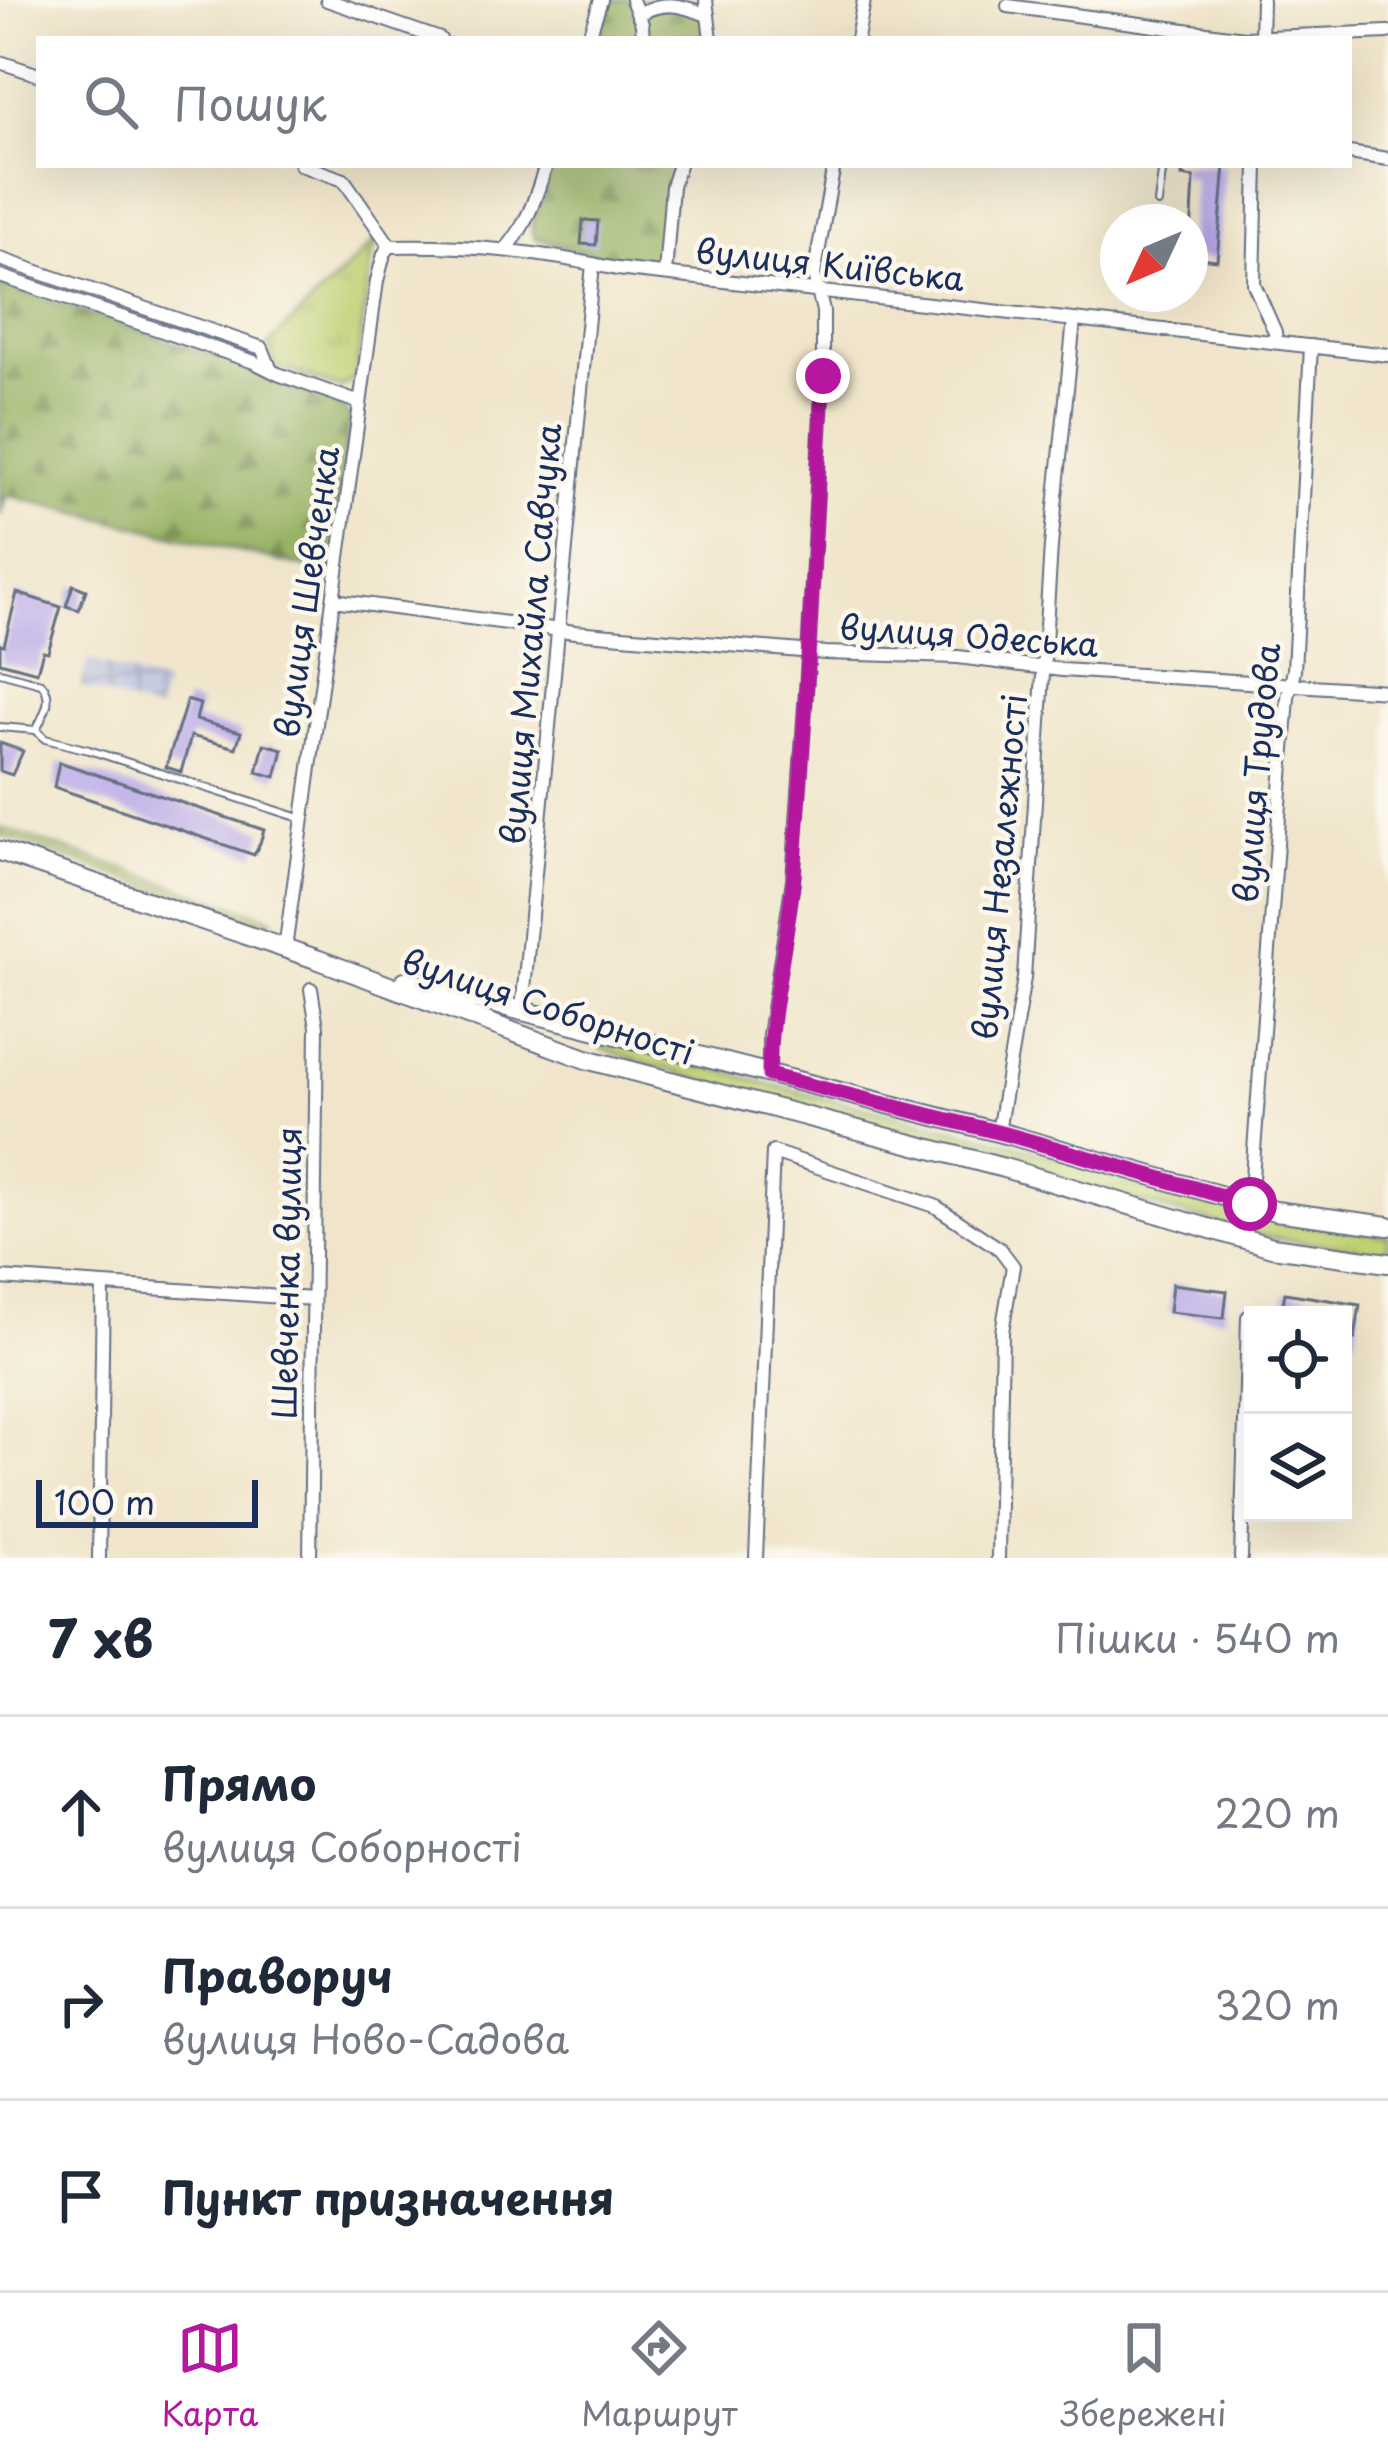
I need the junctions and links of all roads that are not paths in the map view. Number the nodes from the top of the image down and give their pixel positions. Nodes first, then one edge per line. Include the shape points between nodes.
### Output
1 (327, 0) edge
2 (601, 0) edge
3 (632, 0) edge
4 (864, 0) edge
5 (1262, 0) edge
6 (1008, 6) dead end
7 (707, 7) edge
8 (639, 14) junction
9 (1388, 32) edge
10 (431, 36) edge
11 (589, 36) edge
12 (643, 36) edge
13 (858, 36) edge
14 (1229, 36) edge
15 (1261, 36) edge
16 (1303, 36) edge
17 (0, 62) edge
18 (36, 74) edge
19 (1352, 153) edge
20 (1388, 158) edge
21 (310, 168) edge
22 (545, 168) edge
23 (667, 168) edge
24 (678, 168) edge
25 (833, 168) edge
26 (1163, 168) edge
27 (1257, 168) edge
28 (672, 186) junction
29 (1158, 203) dead end
30 (390, 245) junction
31 (506, 249) junction
32 (0, 259) edge
33 (593, 264) junction
34 (664, 274) junction
35 (0, 276) edge
36 (817, 291) junction
37 (1074, 320) junction
38 (1276, 342) junction
39 (1311, 346) junction
40 (1388, 355) edge
41 (270, 368) junction
42 (360, 403) junction
43 (333, 600) junction
44 (558, 629) junction
45 (809, 651) junction
46 (1045, 668) junction
47 (0, 672) edge
48 (1291, 685) junction
49 (1388, 691) edge
50 (0, 727) edge
51 (36, 730) junction
52 (303, 819) junction
53 (0, 851) edge
54 (285, 949) junction
55 (319, 960) junction
56 (310, 989) dead end
57 (522, 1010) junction
58 (769, 1075) junction
59 (998, 1132) junction
60 (1250, 1204) junction
61 (1388, 1226) edge
62 (1388, 1263) edge
63 (0, 1278) edge
64 (103, 1285) junction
65 (314, 1299) junction
66 (1245, 1414) edge
67 (99, 1558) edge
68 (310, 1558) edge
69 (756, 1558) edge
70 (998, 1558) edge
71 (1240, 1558) edge

1 - 10 street
2 - 11 street
3 - 8 street
4 - 13 street
5 - 15 street
6 - 14 street
7 - 8 street via 654,6
8 - 12 street
9 - 16 street
17 - 18 street
19 - 20 street
21 - 30 street via 344,180
22 - 31 street via 530,214
23 - 28 street
24 - 28 street
25 - 36 street
26 - 29 lane
27 - 38 street via 1254,284
28 - 34 street
30 - 31 street, вулиця Київська
30 - 42 street, вулиця Шевченка via 380,265
31 - 33 street, вулиця Київська
32 - 41 street via 262,348
33 - 34 street, вулиця Київська
33 - 44 street, вулиця Михайла Савчука
34 - 36 street, вулиця Київська
35 - 41 street
36 - 37 street, вулиця Київська
36 - 45 street via 823,376
37 - 38 street, вулиця Київська
37 - 46 street, вулиця Незалежності
38 - 39 street, вулиця Київська
39 - 40 street, вулиця Київська
39 - 48 street, вулиця Трудова
41 - 42 street
42 - 43 street, вулиця Шевченка
43 - 44 street, вулиця Одеська
43 - 52 street, вулиця Шевченка
44 - 45 street, вулиця Одеська
44 - 57 street, вулиця Михайла Савчука
45 - 46 street, вулиця Одеська
45 - 58 street
46 - 48 street, вулиця Одеська
46 - 59 street, вулиця Незалежності via 1024,978
47 - 51 lane via 46,688
48 - 49 street, вулиця Одеська
48 - 60 street, вулиця Трудова
50 - 51 lane
51 - 52 lane via 44,739
52 - 54 street, вулиця Шевченка
53 - 54 main road, вулиця Соборності
54 - 55 main road, вулиця Соборності
55 - 57 main road, вулиця Соборності
55 - 62 main road, вулиця Соборності via 586,1059 1272,1247
56 - 65 street, Шевченка вулиця via 317,1028
57 - 58 main road, вулиця Соборності
58 - 59 main road, вулиця Соборності
59 - 60 main road, вулиця Соборності
60 - 61 main road, вулиця Соборності
63 - 64 street
64 - 65 street
64 - 67 street
65 - 68 street, Шевченка вулиця
66 - 71 street
69 - 70 street via 773,1152 935,1206 1000,1249 1013,1267 1002,1332

